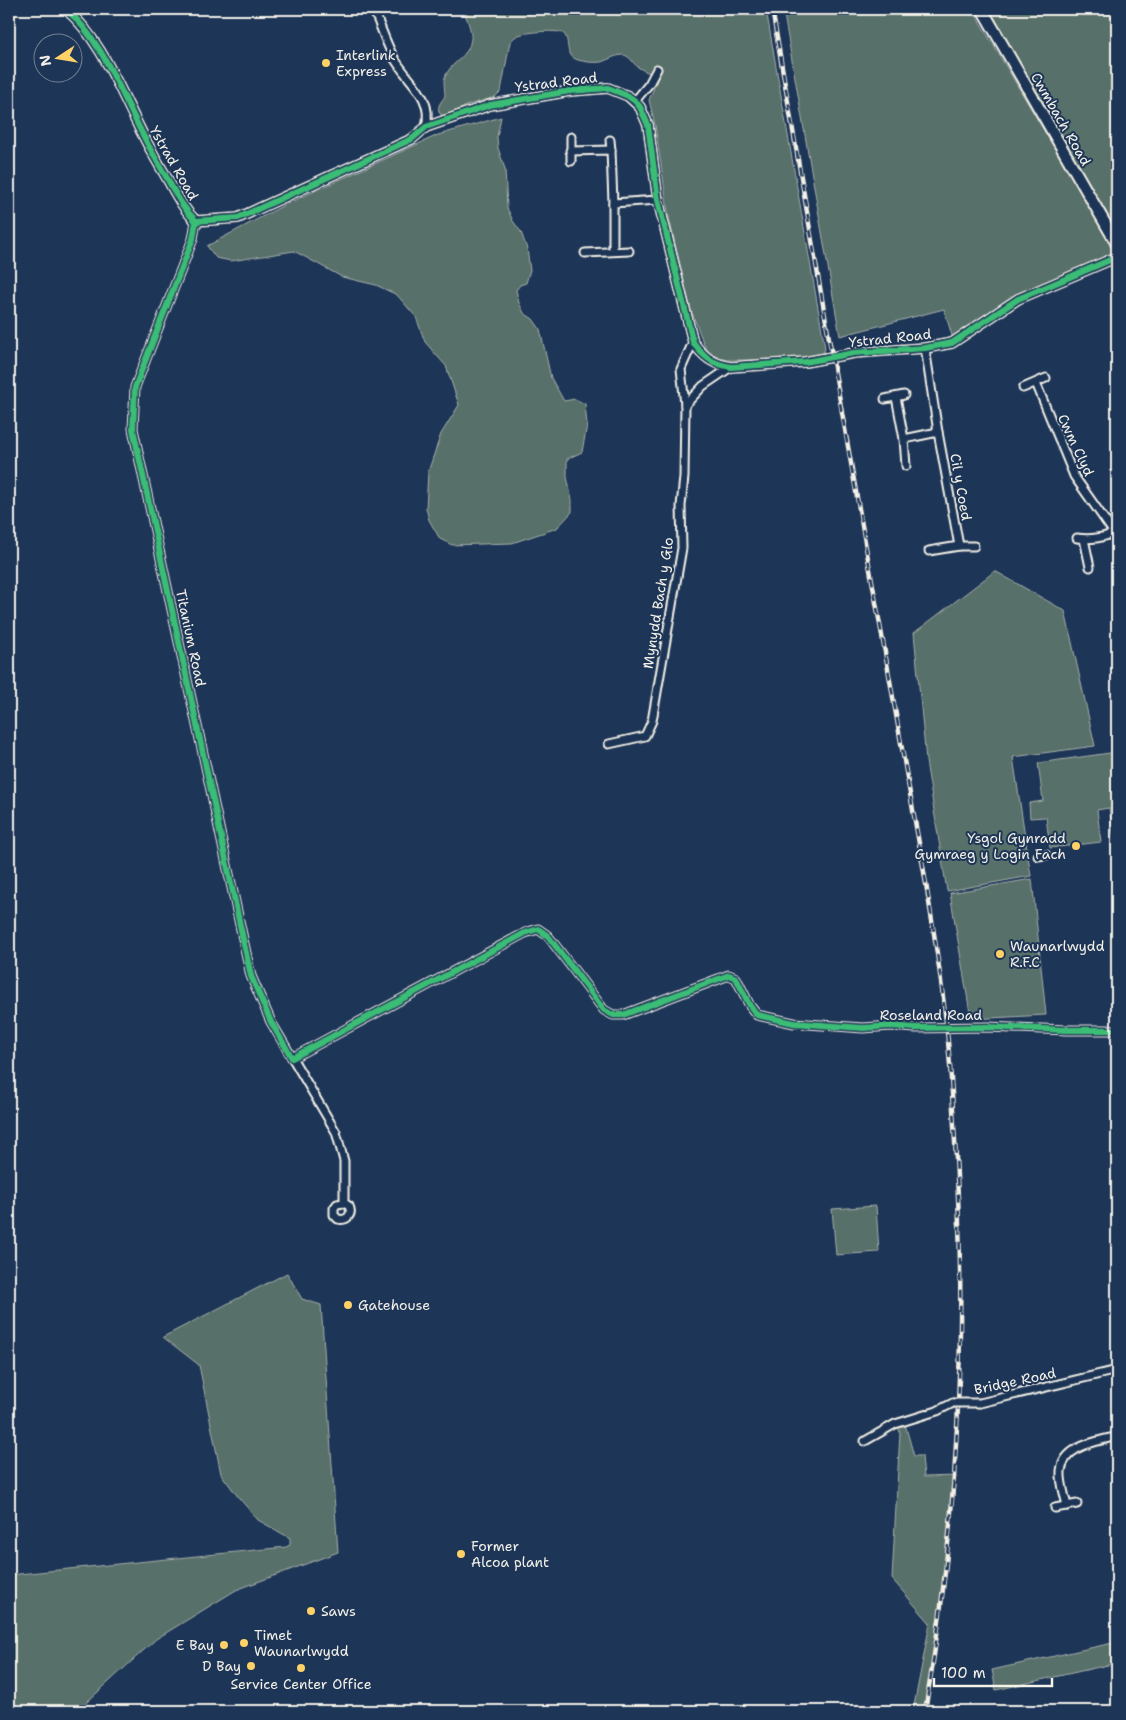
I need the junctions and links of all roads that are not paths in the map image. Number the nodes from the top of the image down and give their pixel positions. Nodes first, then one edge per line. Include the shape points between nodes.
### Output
1 (66, 9) edge
2 (374, 9) edge
3 (982, 9) edge
4 (657, 69) dead end
5 (635, 101) junction
6 (426, 127) junction
7 (570, 137) dead end
8 (610, 140) dead end
9 (611, 150) junction
10 (570, 151) junction
11 (571, 161) dead end
12 (658, 200) junction
13 (613, 203) junction
14 (196, 221) junction
15 (1117, 244) edge
16 (613, 251) junction
17 (629, 251) dead end
18 (585, 253) dead end
19 (1117, 257) edge
20 (693, 342) junction
21 (925, 348) junction
22 (731, 368) junction
23 (1046, 378) dead end
24 (1036, 383) junction
25 (1023, 388) dead end
26 (904, 395) dead end
27 (896, 397) junction
28 (885, 399) dead end
29 (685, 405) junction
30 (938, 432) junction
31 (904, 438) junction
32 (906, 466) dead end
33 (1116, 534) edge
34 (958, 546) junction
35 (974, 546) dead end
36 (929, 552) dead end
37 (1090, 567) dead end
38 (609, 744) dead end
39 (1117, 1030) edge
40 (292, 1058) junction
41 (344, 1203) dead end
42 (1117, 1370) edge
43 (1117, 1436) edge
44 (865, 1441) dead end
45 (1077, 1504) dead end
46 (1067, 1506) junction
47 (1055, 1508) dead end

1 - 14 street, Ystrad Road via 77,18 101,52 136,123 180,201
2 - 6 street via 393,56 425,102 428,111
3 - 15 main road, Cwmbach Road
4 - 5 street
5 - 6 street, Ystrad Road via 608,88 570,92 490,105
5 - 12 street, Ystrad Road via 648,125
6 - 14 street, Ystrad Road via 412,139 238,218
7 - 10 street
8 - 9 street
9 - 10 street
9 - 13 street
10 - 11 street
12 - 13 street
12 - 20 street, Ystrad Road
13 - 16 street
14 - 40 street, Titanium Road via 193,239 135,387 133,429 251,976 270,1022
16 - 17 street
16 - 18 street
19 - 21 street, Ystrad Road via 1018,299 952,343
20 - 22 street, Ystrad Road via 706,358
20 - 29 street, Mynydd Bach y Glo via 681,368
21 - 22 street, Ystrad Road
21 - 30 street, Cil y Coed
22 - 29 street via 703,386
23 - 24 street
24 - 25 street
24 - 33 street, Cwm Clyd via 1074,476
26 - 27 street
27 - 28 street
27 - 31 street
29 - 38 street, Mynydd Bach y Glo via 682,548 652,720 645,736
30 - 31 street
30 - 34 street, Cil y Coed
31 - 32 street
33 - 37 street via 1081,539
34 - 35 street
34 - 36 street
39 - 40 street, Roseland Road via 853,1027 794,1023 757,1015 736,978 729,976 623,1015 613,1015 604,1010 548,936 538,929
40 - 41 street, Titanium Road via 340,1142 344,1160
42 - 44 street, Bridge Road, bridge via 980,1403 953,1403 895,1424
43 - 46 street via 1079,1447 1068,1455 1060,1472
45 - 46 street
46 - 47 street

